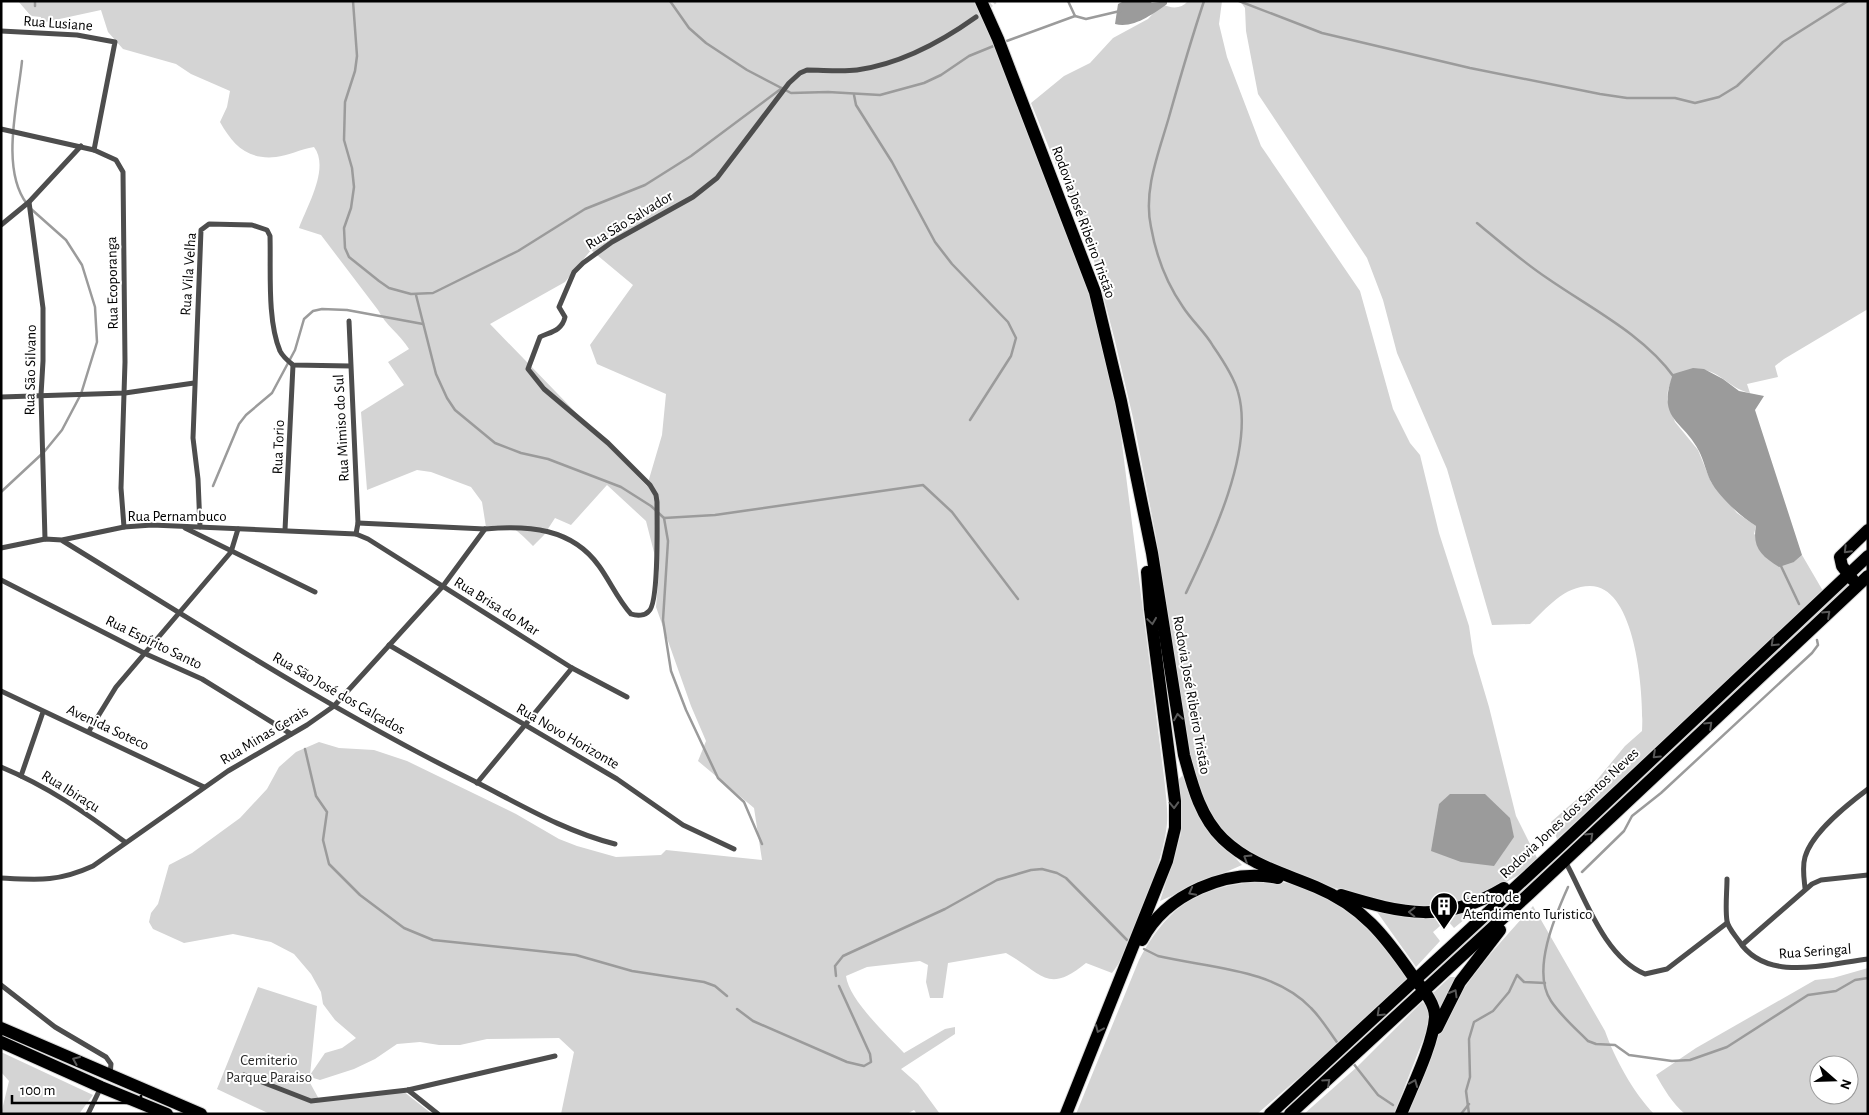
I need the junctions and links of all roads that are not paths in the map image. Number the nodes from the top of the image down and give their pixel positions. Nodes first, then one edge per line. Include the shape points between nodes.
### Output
1 (981, 1) edge
2 (976, 17) tunnel mouth
3 (1, 31) edge
4 (1, 129) edge
5 (81, 146) junction
6 (94, 150) junction
7 (29, 202) junction
8 (1, 225) edge
9 (348, 321) dead end
10 (294, 365) junction
11 (350, 366) junction
12 (194, 383) junction
13 (125, 393) junction
14 (41, 395) junction
15 (1, 397) edge
16 (1145, 520) junction
17 (358, 523) junction
18 (183, 526) junction
19 (124, 527) junction
20 (200, 527) junction
21 (485, 528) junction
22 (238, 529) junction
23 (285, 530) junction
24 (1868, 530) edge
25 (356, 534) junction
26 (45, 539) junction
27 (62, 540) junction
28 (1, 548) edge
29 (231, 552) junction
30 (1868, 556) edge
31 (1848, 574) junction
32 (1868, 576) edge
33 (1, 580) edge
34 (1858, 585) junction
35 (443, 586) junction
36 (315, 592) dead end
37 (178, 612) junction
38 (389, 645) junction
39 (146, 654) junction
40 (572, 668) junction
41 (1, 691) edge
42 (627, 697) dead end
43 (334, 706) junction
44 (43, 712) junction
45 (523, 725) junction
46 (89, 731) junction
47 (291, 734) junction
48 (1, 768) edge
49 (21, 776) junction
50 (477, 783) junction
51 (204, 787) junction
52 (1868, 789) edge
53 (125, 842) junction
54 (615, 844) dead end
55 (734, 849) dead end
56 (1564, 860) junction
57 (1868, 875) edge
58 (1, 878) edge
59 (1524, 878) junction
60 (1726, 878) dead end
61 (1313, 886) junction
62 (1805, 888) junction
63 (1529, 894) junction
64 (1727, 923) junction
65 (1742, 945) junction
66 (1868, 959) edge
67 (1118, 984) junction
68 (1, 985) edge
69 (1420, 985) junction
70 (1, 1028) edge
71 (1, 1042) edge
72 (1426, 1053) junction
73 (555, 1056) dead end
74 (110, 1075) junction
75 (244, 1075) dead end
76 (101, 1087) junction
77 (408, 1090) junction
78 (88, 1114) edge
79 (167, 1114) edge
80 (202, 1114) edge
81 (438, 1114) edge
82 (1066, 1114) edge
83 (1270, 1114) edge
84 (1290, 1114) edge
85 (1402, 1114) edge

1 - 16 main road, Rodovia José Ribeiro Tristão via 1093,285
2 - 21 street, Rua São Salvador via 944,38 887,63 848,70 803,71 792,80 717,178 693,197 612,242 578,268 560,302 559,310 565,317 562,325 540,337 528,367 529,373 608,443 650,484 656,495 656,577 652,608 647,613 631,614 593,558 569,538 543,530
3 - 6 street, Rua Lusiane via 77,35 114,41
4 - 5 street, Rua Ecoporanga
5 - 6 street, Rua Ecoporanga
5 - 7 street
6 - 13 street, Rua Ecoporanga via 116,160 123,172
7 - 8 street
7 - 14 street, Rua São Silvano via 43,308
9 - 11 street, Rua Mimiso do Sul
10 - 11 street
10 - 12 street, Rua Vila Velha via 282,354 276,336 269,232 252,225 209,224 201,230
10 - 23 street, Rua Torio
11 - 17 street, Rua Mimiso do Sul
12 - 13 street
12 - 20 street, Rua Vila Velha via 193,438
13 - 14 street
13 - 19 street, Rua Ecoporanga via 120,488
14 - 15 street
14 - 26 street, Rua São Silvano
61 -> 16 main road, Rodovia José Ribeiro Tristão via 1244,857 1222,838 1204,814 1184,754
16 -> 67 main road, Rodovia José Ribeiro Tristão via 1150,609 1170,756 1175,828 1167,861
17 - 21 street
17 - 25 street, Rua Mimiso do Sul
18 - 19 street, Rua Pernambuco
18 - 20 street, Rua Pernambuco
18 - 29 street
19 - 27 street, Rua Pernambuco
20 - 22 street, Rua Pernambuco
21 - 35 street, Rua Minas Gerais
22 - 23 street, Rua Pernambuco
22 - 29 street
23 - 25 street, Rua Pernambuco
24 -> 31 main road via 1840,557
25 - 35 street, Rua Brisa do Mar
26 - 27 street, Rua Pernambuco
26 - 28 street, Rua Pernambuco
27 - 37 street, Rua São José dos Calçados
29 - 36 street
29 - 37 street
30 - 31 main road, Rodovia Jones dos Santos Neves
31 - 34 main road
31 -> 59 main road, Rodovia Jones dos Santos Neves
32 - 34 main road, Rodovia Jones dos Santos Neves
33 - 39 street, Rua Espírito Santo
56 -> 34 main road, Rodovia Jones dos Santos Neves
35 - 38 street, Rua Minas Gerais
35 - 40 street, Rua Brisa do Mar
37 - 39 street
37 - 43 street, Rua São José dos Calçados
38 - 43 street, Rua Minas Gerais
38 - 45 street, Rua Novo Horizonte
39 - 46 street via 108,699
39 - 47 street, Rua Espírito Santo via 202,679
40 - 42 street, Rua Brisa do Mar
40 - 45 street
41 - 44 street, Avenida Soteco
43 - 47 street, Rua Minas Gerais
43 - 50 street, Rua São José dos Calçados
44 - 46 street, Avenida Soteco
44 - 49 street
45 - 50 street
45 - 55 street, Rua Novo Horizonte via 617,779 683,825
46 - 51 street, Avenida Soteco
47 - 51 street, Rua Minas Gerais via 248,757
48 - 49 street, Rua Ibiraçu
49 - 53 street, Rua Ibiraçu via 67,800
50 - 54 street, Rua São José dos Calçados via 586,836
51 - 53 street, Rua Minas Gerais
52 - 62 street via 1845,806 1808,849 1804,863
53 - 58 street, Rua Minas Gerais via 92,866 70,876 56,879
56 - 63 main road, Rodovia Jones dos Santos Neves
56 - 64 street via 1616,953 1635,970 1645,974 1667,969
57 - 62 street via 1821,880
59 -> 61 main road via 1472,904 1415,913
59 - 69 main road, Rodovia Jones dos Santos Neves
60 - 64 street
61 -> 67 main road via 1265,875 1216,881 1196,890 1167,908 1150,926
61 - 69 main road, Rodovia José Ribeiro Tristão via 1368,918
62 - 65 street
63 - 69 main road, Rodovia Jones dos Santos Neves
72 -> 63 main road via 1460,982
64 - 65 street, Rua Seringal
65 - 66 street, Rua Seringal via 1756,959 1772,966 1802,967
67 -> 82 main road, Rodovia José Ribeiro Tristão
68 - 74 street via 55,1027 106,1057 111,1064
69 - 72 main road, Rodovia José Ribeiro Tristão via 1434,1008 1435,1018
69 -> 83 main road, Rodovia Jones dos Santos Neves
84 -> 69 main road, Rodovia Jones dos Santos Neves
74 -> 70 main road
71 - 76 main road
85 -> 72 main road, Rodovia José Ribeiro Tristão
73 - 77 street
74 - 80 main road
75 - 77 street via 311,1101
76 - 78 street
76 - 79 main road
77 - 81 street

